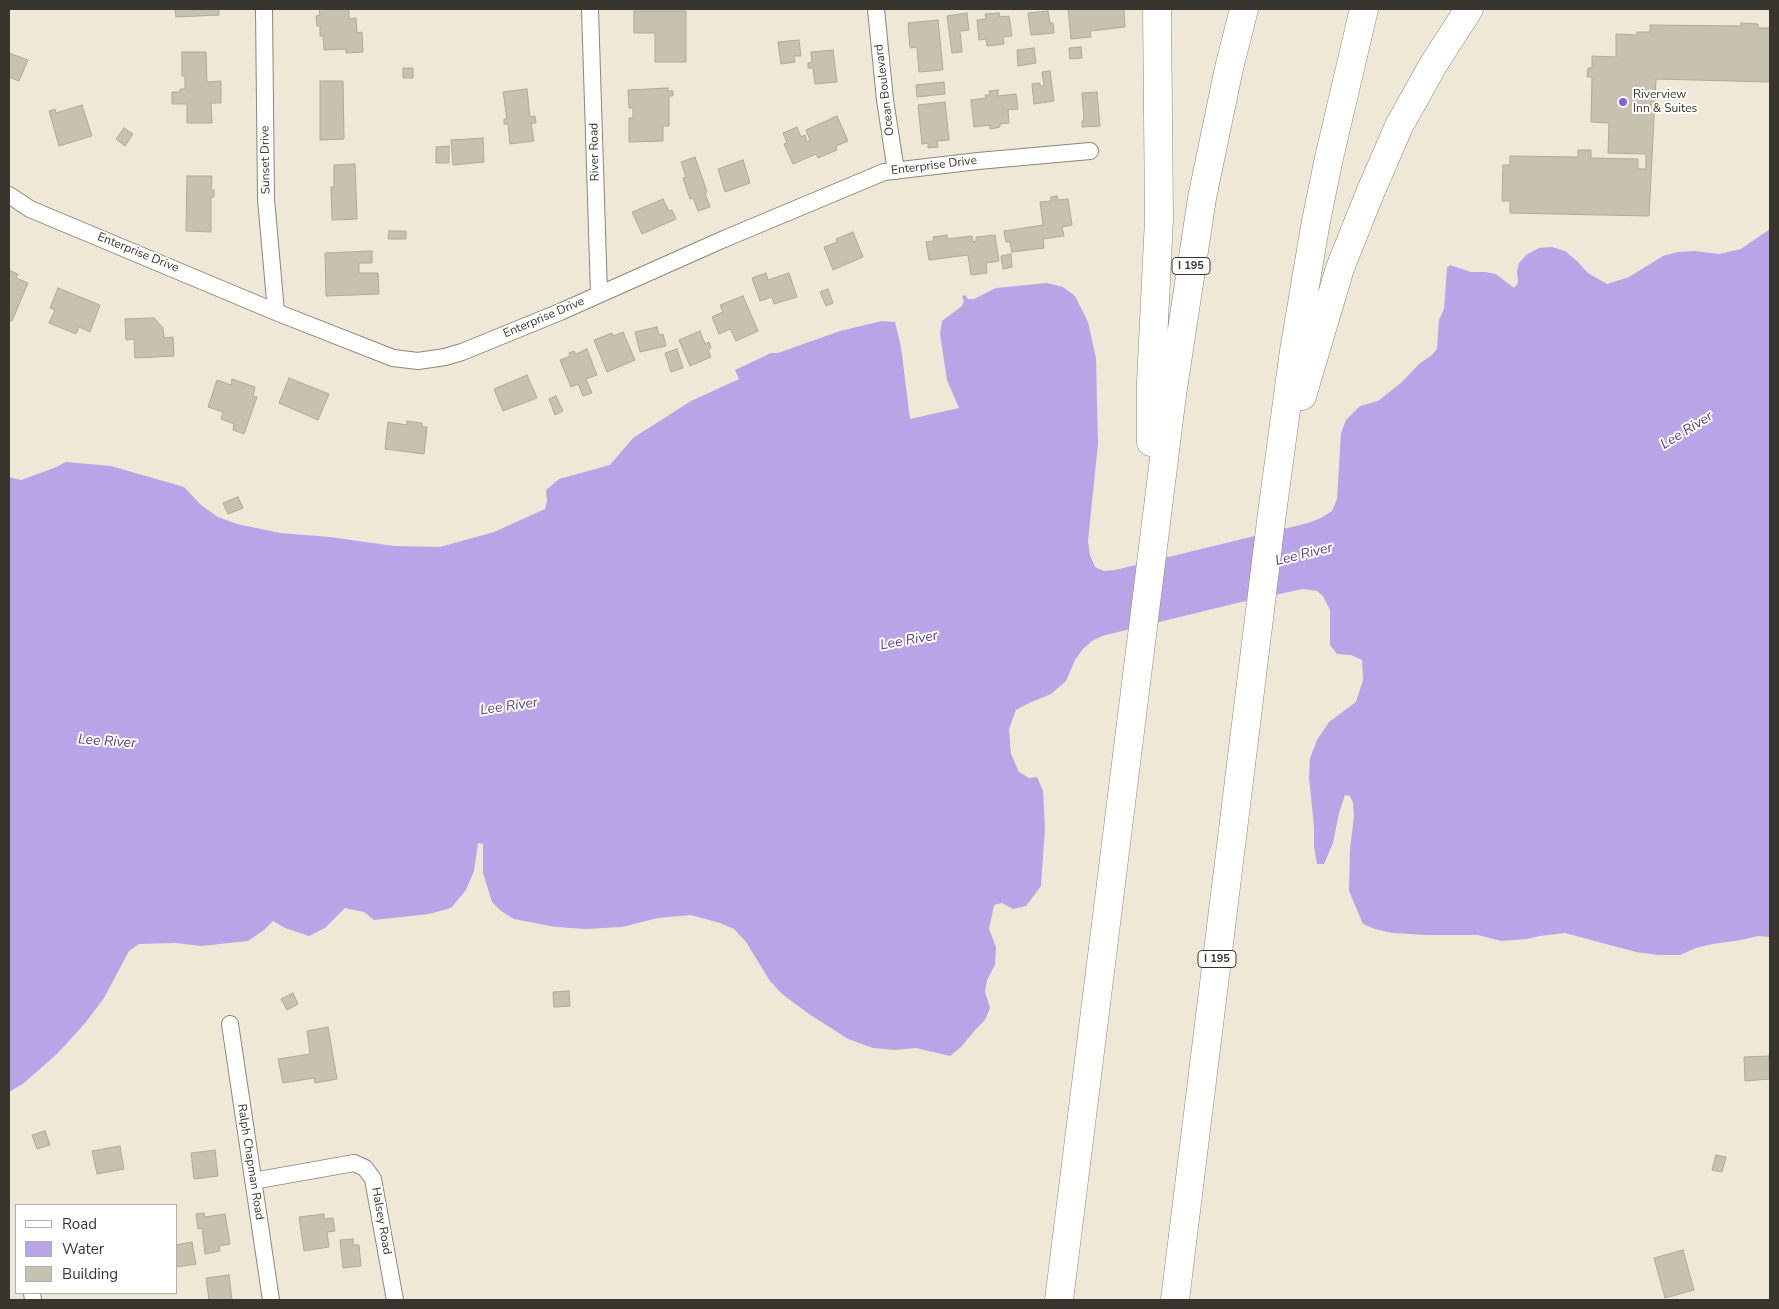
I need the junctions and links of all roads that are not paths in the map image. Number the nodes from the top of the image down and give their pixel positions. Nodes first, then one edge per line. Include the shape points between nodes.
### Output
1 (264, 9) edge
2 (590, 9) edge
3 (876, 9) edge
4 (1157, 9) edge
5 (1244, 9) edge
6 (1364, 9) edge
7 (1469, 9) edge
8 (1090, 151) dead end
9 (896, 171) junction
10 (9, 195) edge
11 (599, 294) junction
12 (276, 312) junction
13 (1276, 482) junction
14 (1154, 536) junction
15 (230, 1024) dead end
16 (253, 1181) junction
17 (271, 1300) edge
18 (395, 1300) edge
19 (1059, 1300) edge
20 (1175, 1300) edge

1 - 12 street, Sunset Drive via 266,199
2 - 11 street, River Road
3 - 9 street, Ocean Boulevard
4 - 14 highway via 1159,219 1151,419
5 - 14 highway, I 195 via 1215,134 1191,264
6 - 13 highway, I 195 via 1316,221
7 - 13 highway via 1399,126 1366,202 1340,268
8 - 9 street, Enterprise Drive
9 - 11 street, Enterprise Drive via 884,172
10 - 12 street, Enterprise Drive via 30,209
11 - 12 street, Enterprise Drive via 462,352 418,361 393,358
13 - 20 highway, I 195
14 - 19 highway, I 195
15 - 16 street, Ralph Chapman Road
16 - 17 street, Ralph Chapman Road
16 - 18 street, Halsey Road via 354,1163 365,1168 373,1179

